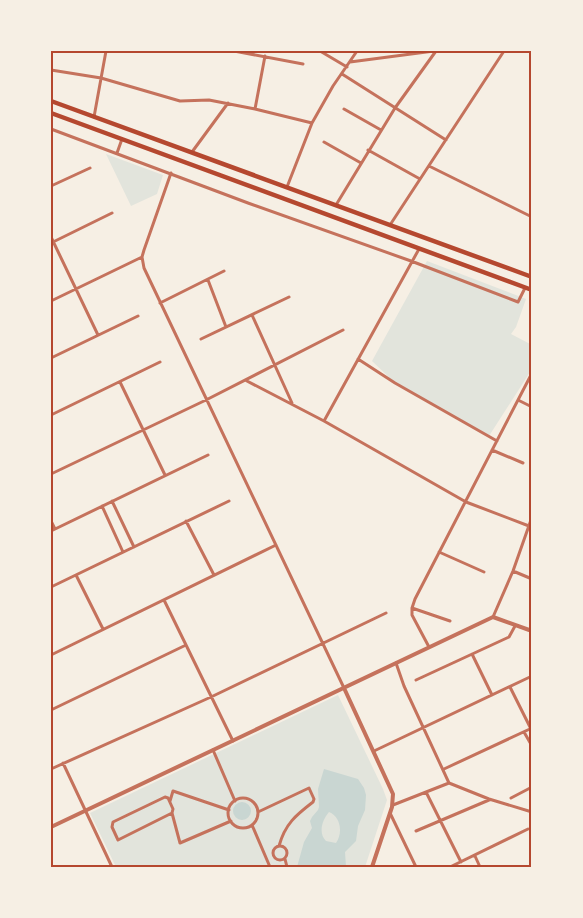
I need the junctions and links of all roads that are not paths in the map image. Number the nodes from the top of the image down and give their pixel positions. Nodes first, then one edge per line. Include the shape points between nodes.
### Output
1 (106, 51) edge
2 (234, 51) edge
3 (320, 51) edge
4 (357, 51) edge
5 (435, 51) edge
6 (440, 51) edge
7 (462, 51) edge
8 (504, 51) edge
9 (265, 56) junction
10 (350, 63) junction
11 (303, 64) dead end
12 (347, 67) junction
13 (51, 70) edge
14 (342, 74) junction
15 (101, 78) junction
16 (54, 102) edge
17 (228, 103) junction
18 (395, 108) junction
19 (255, 109) junction
20 (344, 109) dead end
21 (52, 113) edge
22 (94, 117) junction
23 (312, 123) junction
24 (51, 129) edge
25 (381, 130) junction
26 (122, 139) junction
27 (446, 140) junction
28 (324, 142) dead end
29 (368, 150) junction
30 (117, 153) junction
31 (191, 153) junction
32 (361, 163) junction
33 (429, 166) junction
34 (90, 168) dead end
35 (171, 173) junction
36 (420, 179) junction
37 (51, 186) edge
38 (287, 188) junction
39 (336, 206) junction
40 (112, 213) dead end
41 (532, 217) edge
42 (390, 225) junction
43 (51, 237) edge
44 (52, 242) edge
45 (419, 248) junction
46 (142, 257) junction
47 (411, 261) junction
48 (224, 270) dead end
49 (532, 277) edge
50 (208, 280) junction
51 (526, 287) junction
52 (76, 289) junction
53 (532, 290) edge
54 (289, 297) dead end
55 (51, 301) edge
56 (160, 303) junction
57 (252, 315) junction
58 (138, 316) dead end
59 (226, 327) junction
60 (344, 330) dead end
61 (98, 336) junction
62 (201, 339) dead end
63 (51, 358) edge
64 (358, 359) junction
65 (160, 362) dead end
66 (275, 365) junction
67 (532, 373) edge
68 (245, 380) junction
69 (120, 382) junction
70 (206, 400) junction
71 (518, 400) junction
72 (293, 405) junction
73 (532, 407) edge
74 (51, 415) edge
75 (324, 421) junction
76 (143, 430) junction
77 (497, 441) junction
78 (492, 450) junction
79 (208, 455) dead end
80 (523, 463) dead end
81 (51, 474) edge
82 (165, 476) junction
83 (112, 501) junction
84 (229, 501) dead end
85 (465, 501) junction
86 (102, 506) junction
87 (532, 517) edge
88 (51, 520) edge
89 (186, 521) junction
90 (529, 526) junction
91 (53, 530) edge
92 (276, 545) junction
93 (134, 547) junction
94 (123, 552) junction
95 (439, 552) junction
96 (513, 571) junction
97 (484, 572) dead end
98 (76, 575) junction
99 (214, 575) junction
100 (532, 579) edge
101 (51, 587) edge
102 (164, 600) junction
103 (412, 608) junction
104 (386, 613) dead end
105 (493, 617) junction
106 (450, 621) dead end
107 (516, 625) junction
108 (103, 629) junction
109 (532, 631) edge
110 (323, 644) junction
111 (186, 645) junction
112 (429, 648) junction
113 (472, 654) junction
114 (51, 655) edge
115 (396, 663) junction
116 (532, 676) edge
117 (416, 680) dead end
118 (510, 687) junction
119 (344, 688) junction
120 (492, 695) junction
121 (212, 697) junction
122 (51, 710) edge
123 (424, 728) junction
124 (531, 729) edge
125 (524, 732) junction
126 (233, 741) junction
127 (532, 746) edge
128 (213, 750) junction
129 (374, 751) junction
130 (63, 764) junction
131 (51, 770) edge
132 (444, 770) junction
133 (449, 783) junction
134 (532, 787) edge
135 (426, 792) junction
136 (511, 798) dead end
137 (489, 800) junction
138 (170, 801) junction
139 (235, 801) junction
140 (393, 805) junction
141 (229, 810) junction
142 (85, 811) junction
143 (258, 812) junction
144 (532, 812) edge
145 (172, 813) junction
146 (390, 813) junction
147 (441, 820) junction
148 (231, 821) junction
149 (252, 825) junction
150 (51, 827) edge
151 (528, 829) dead end
152 (416, 831) dead end
153 (279, 846) junction
154 (475, 856) junction
155 (285, 859) junction
156 (461, 862) junction
157 (111, 867) edge
158 (270, 867) edge
159 (287, 867) edge
160 (372, 867) edge
161 (416, 867) edge
162 (450, 867) edge
163 (480, 867) edge

1 - 15 street
2 - 9 street
3 - 12 street
4 - 10 street
5 - 10 street
5 - 18 street
6 - 7 street
8 - 27 street
9 - 11 street
9 - 19 street
10 - 12 street
12 - 14 street
13 - 15 street
14 - 18 street
14 - 23 street
15 - 17 street via 180,101
15 - 22 street
16 - 21 main road
16 - 22 main road
17 - 19 street
17 - 31 street
18 - 25 street
18 - 27 street
19 - 23 street
20 - 25 street
21 - 26 main road
22 - 31 main road
23 - 38 street
24 - 30 street
25 - 29 street
26 - 30 street
26 - 45 main road
27 - 33 street
28 - 32 street
29 - 32 street
29 - 36 street
30 - 35 street
31 - 38 main road
32 - 39 street
33 - 36 street
33 - 41 street
34 - 37 street
35 - 46 street
35 - 47 street
36 - 42 street
38 - 39 main road
39 - 42 main road
40 - 44 street
42 - 49 main road
43 - 44 street
44 - 52 street
45 - 47 street
45 - 51 main road
46 - 52 street
46 - 56 street
47 - 51 street via 518,302
47 - 64 street
48 - 50 street
50 - 56 street
50 - 59 street
51 - 53 main road
52 - 55 street
52 - 61 street
54 - 57 street
56 - 70 street
57 - 59 street
57 - 66 street
58 - 61 street
59 - 62 street
60 - 66 street
61 - 63 street
64 - 75 street
64 - 77 street
65 - 69 street
66 - 68 street
66 - 72 street
67 - 71 street
68 - 70 street
68 - 72 street
69 - 74 street
69 - 76 street
70 - 76 street
70 - 92 street
71 - 73 street
71 - 77 street
72 - 75 street
75 - 85 street
76 - 81 street
76 - 82 street
77 - 78 street
78 - 80 street
78 - 85 street
79 - 82 street
82 - 83 street
83 - 86 street
83 - 93 street
84 - 89 street
85 - 90 street
85 - 95 street
86 - 91 street
86 - 94 street
87 - 90 street
88 - 91 street
89 - 93 street
89 - 99 street
90 - 96 street
92 - 99 street
92 - 110 street
93 - 94 street
94 - 98 street
95 - 97 street
95 - 103 street
96 - 100 street
96 - 105 street
98 - 101 street
98 - 108 street
99 - 102 street
102 - 108 street
102 - 111 street
103 - 106 street
103 - 112 street
104 - 110 street
105 - 107 street
105 - 112 street
107 - 109 street
107 - 113 street via 509,637
108 - 114 street
110 - 119 street
110 - 121 street
111 - 121 street
111 - 122 street
112 - 115 street
113 - 117 street
113 - 120 street
115 - 119 street
115 - 123 street
116 - 118 street
118 - 120 street
118 - 124 street
119 - 126 street
119 - 129 street
120 - 123 street
121 - 126 street
121 - 130 street
123 - 129 street
123 - 132 street
124 - 125 street
125 - 127 street
125 - 132 street
126 - 128 street
128 - 139 street
128 - 142 street
129 - 140 street via 393,794
130 - 131 street
130 - 142 street
132 - 133 street
133 - 135 street
133 - 137 street
134 - 136 street
135 - 140 street
135 - 147 street
137 - 144 street
137 - 147 street
138 - 141 street via 173,791
138 - 145 street
138 - 145 street via 165,797 113,822 112,827 118,840
139 - 141 street
139 - 143 street via 250,800
140 - 146 street
141 - 148 street
142 - 150 street
142 - 157 street
143 - 149 street
143 - 153 street via 309,788 313,802 286,827
145 - 148 street via 180,843
146 - 160 street
146 - 161 street
147 - 152 street
147 - 156 street
148 - 149 street via 238,827
149 - 158 street
151 - 154 street
153 - 155 street via 287,850
153 - 155 street via 273,855 278,860
154 - 156 street
154 - 163 street
155 - 159 street
156 - 162 street

